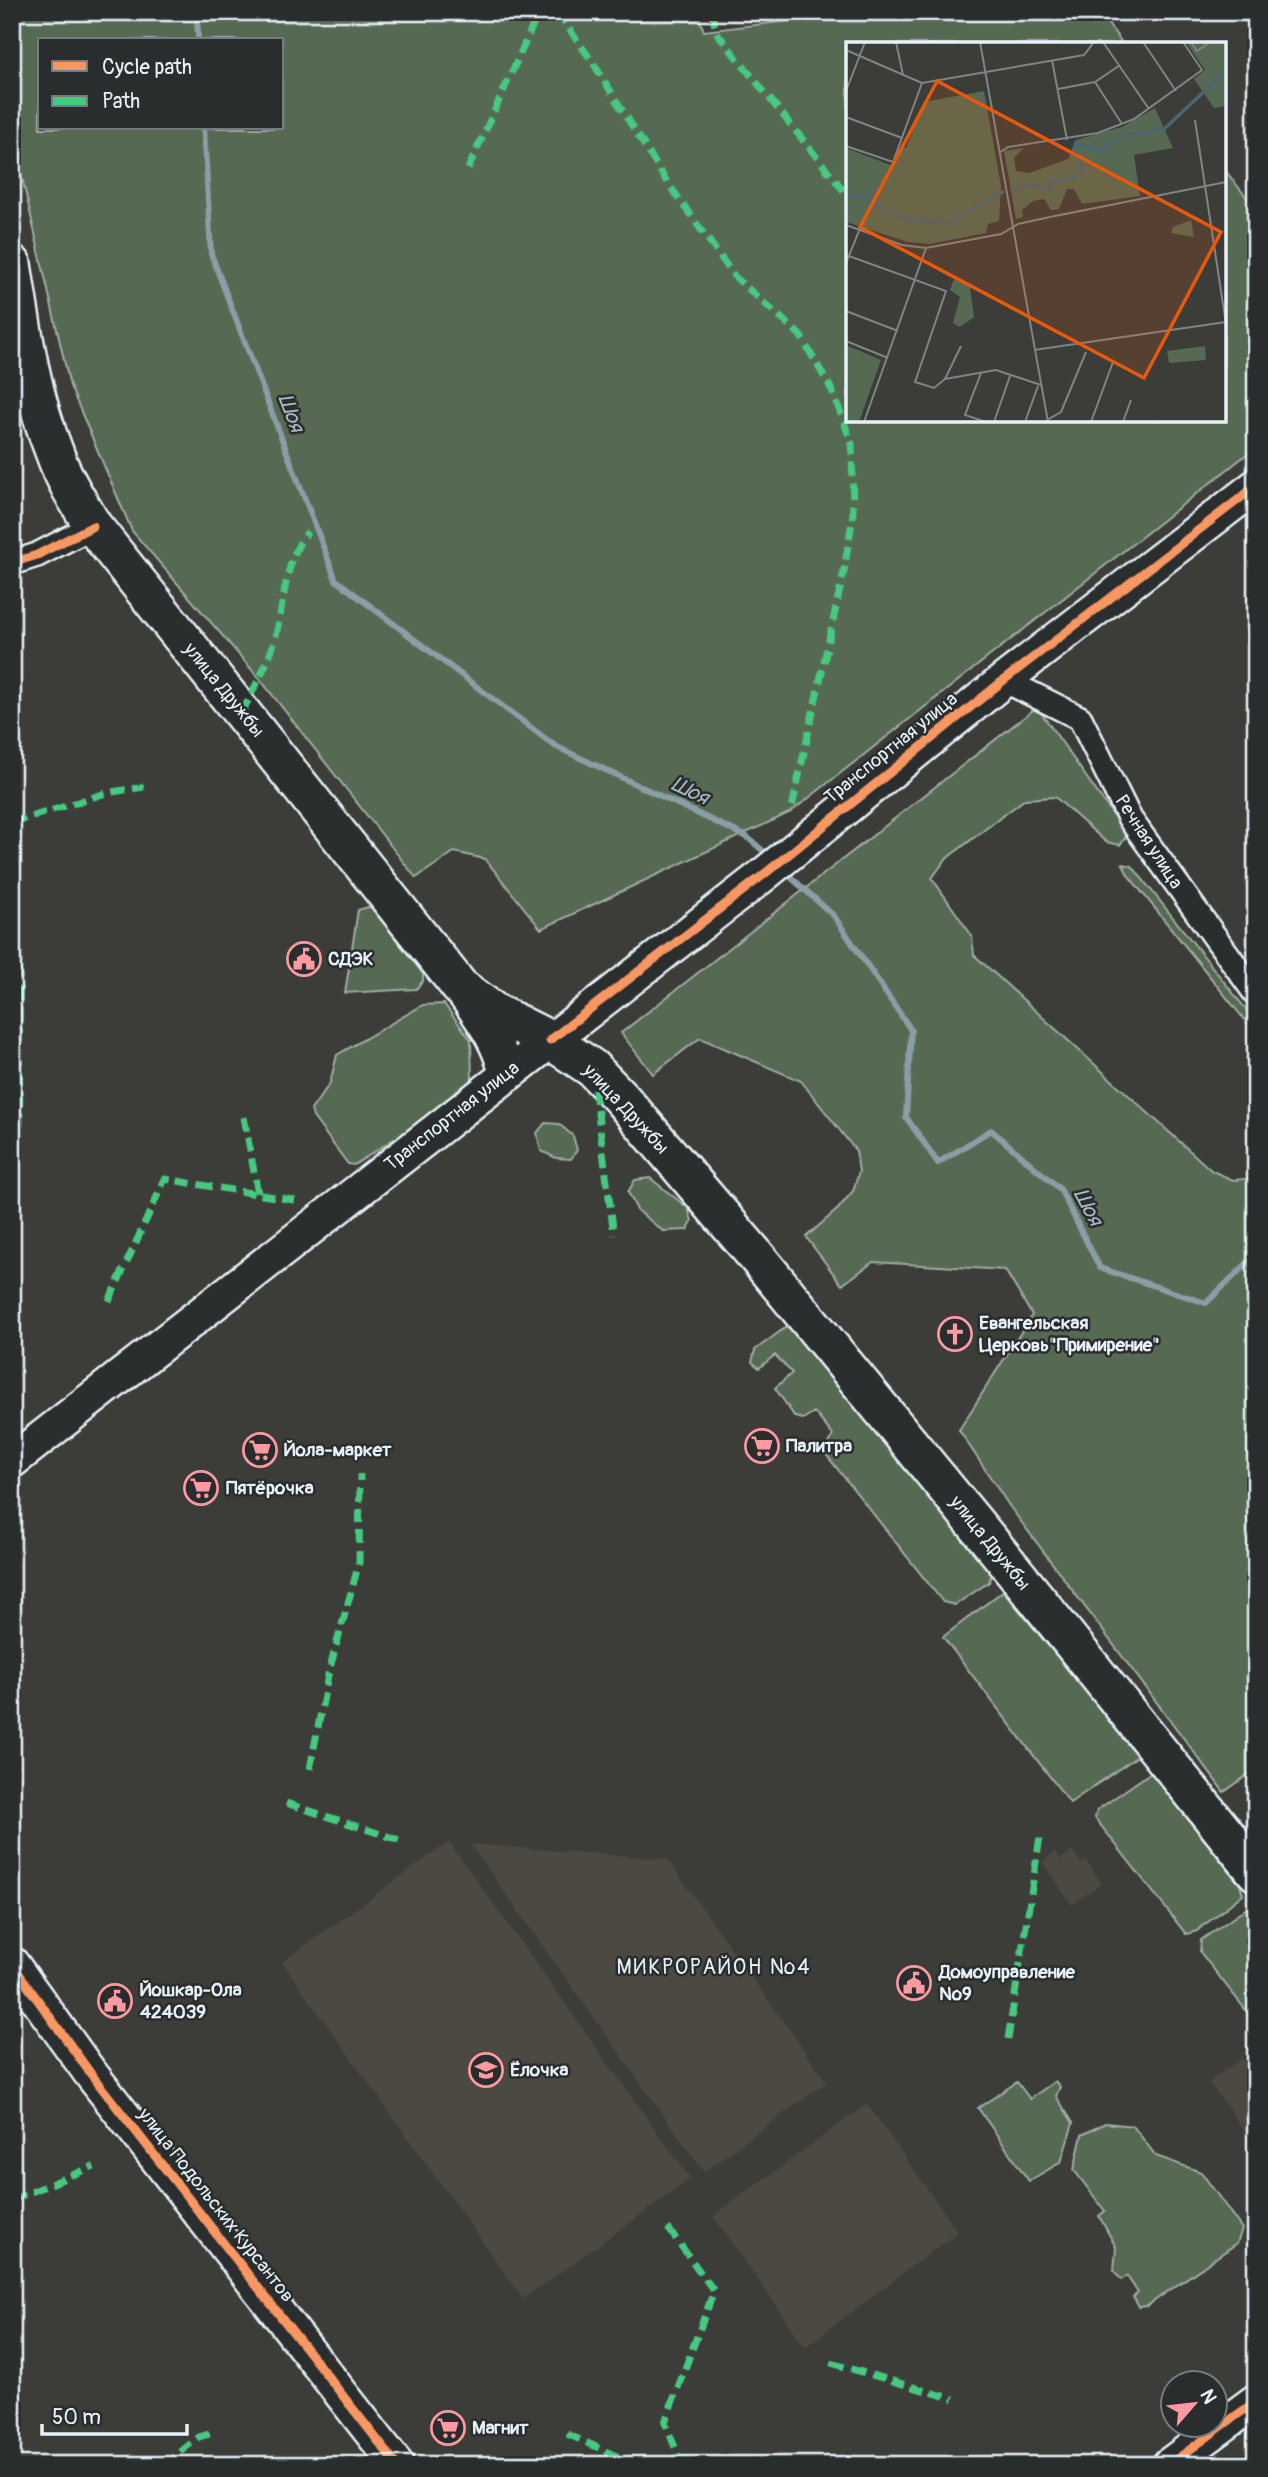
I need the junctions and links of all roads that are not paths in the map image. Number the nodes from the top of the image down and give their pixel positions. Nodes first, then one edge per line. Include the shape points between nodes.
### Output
1 (12, 264) edge
2 (1256, 486) edge
3 (93, 526) junction
4 (12, 563) edge
5 (1004, 680) junction
6 (460, 987) junction
7 (1256, 994) edge
8 (550, 1040) junction
9 (506, 1074) junction
10 (12, 1461) edge
11 (1256, 1872) edge
12 (12, 1964) edge
13 (1256, 2401) edge
14 (397, 2465) edge
15 (1168, 2465) edge

1 - 3 main road, улица Дружбы via 45,427 67,483
2 - 5 street, Транспортная улица
3 - 4 street
3 - 6 main road, улица Дружбы
5 - 7 street, Речная улица via 1080,718 1130,819
5 - 8 street, Транспортная улица
6 - 8 main road, улица Дружбы via 494,1012
6 - 9 street via 492,1033
8 - 9 street, Транспортная улица
8 - 11 main road, улица Дружбы via 607,1083 756,1256
9 - 10 street, Транспортная улица
12 - 14 street, улица Подольских Курсантов via 91,2074
13 - 15 street

